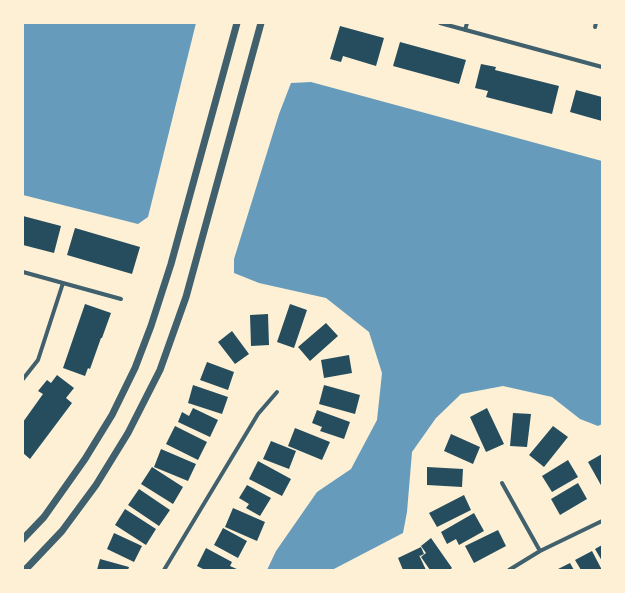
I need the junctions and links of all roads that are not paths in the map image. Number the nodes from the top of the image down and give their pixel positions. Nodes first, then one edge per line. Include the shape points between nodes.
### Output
1 (237, 23) edge
2 (261, 23) edge
3 (440, 23) edge
4 (467, 23) edge
5 (465, 30) junction
6 (602, 67) edge
7 (23, 272) edge
8 (63, 283) junction
9 (121, 299) dead end
10 (23, 380) edge
11 (277, 392) dead end
12 (502, 483) dead end
13 (602, 521) edge
14 (23, 539) edge
15 (540, 551) junction
16 (25, 570) edge
17 (164, 570) edge
18 (509, 570) edge

1 - 14 street via 171,264 135,368 112,415 85,459 44,517
2 - 16 street via 186,297 160,370 128,433 96,485 62,531
3 - 5 street
4 - 5 street
5 - 6 street
7 - 8 street
8 - 9 street
8 - 10 street via 38,360
11 - 17 street via 258,414
12 - 15 street
13 - 15 street
15 - 18 street

